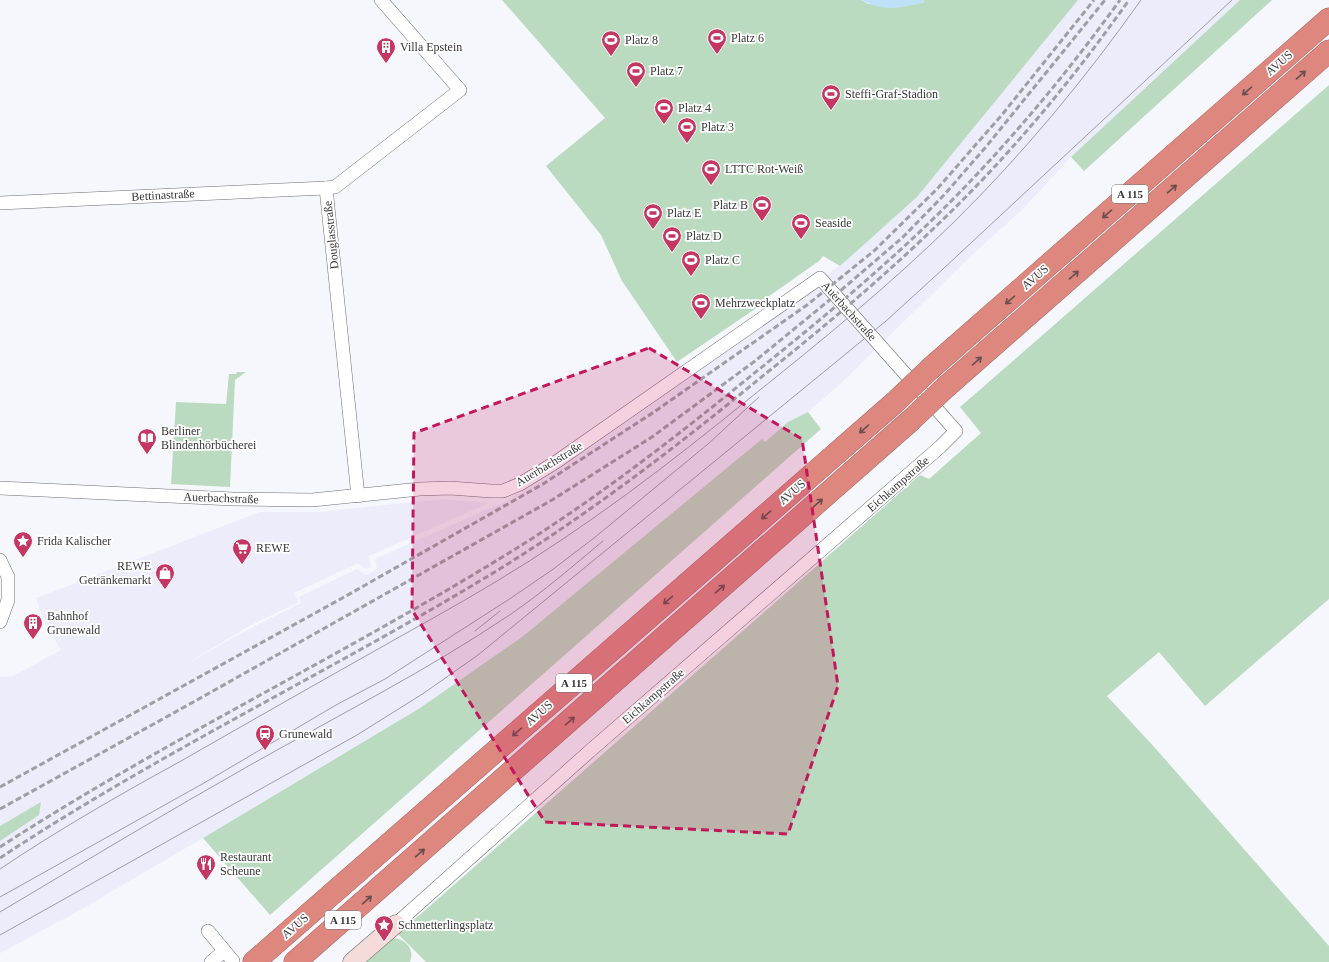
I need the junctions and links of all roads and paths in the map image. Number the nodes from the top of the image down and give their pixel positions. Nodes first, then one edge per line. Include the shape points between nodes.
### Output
1 (381, 0) edge
2 (1329, 19) edge
3 (1329, 51) edge
4 (326, 188) junction
5 (0, 203) edge
6 (956, 431) joint
7 (0, 488) edge
8 (358, 496) junction
9 (0, 560) edge
10 (4, 592) edge
11 (0, 622) edge
12 (396, 924) joint
13 (208, 932) dead end
14 (224, 951) junction
15 (244, 961) edge
16 (211, 962) edge
17 (295, 962) edge
18 (352, 962) edge

1 - 4 street, Douglasstraße via 460,90 336,187
2 -> 15 highway, AVUS / A 115, bridge via 893,404
17 -> 3 highway, AVUS / A 115, bridge
4 - 5 street, Bettinastraße
4 - 8 street, Douglasstraße
6 - 8 street, Auerbachstraße via 820,278 556,462 520,484 503,491 420,489
6 - 12 street, Eichkampstraße
7 - 8 street, Auerbachstraße via 241,499 312,500
9 - 10 street via 8,577
10 - 11 street via 8,600
12 - 18 street, Eichkampstraße
13 - 14 street
14 - 15 street
14 - 16 street

